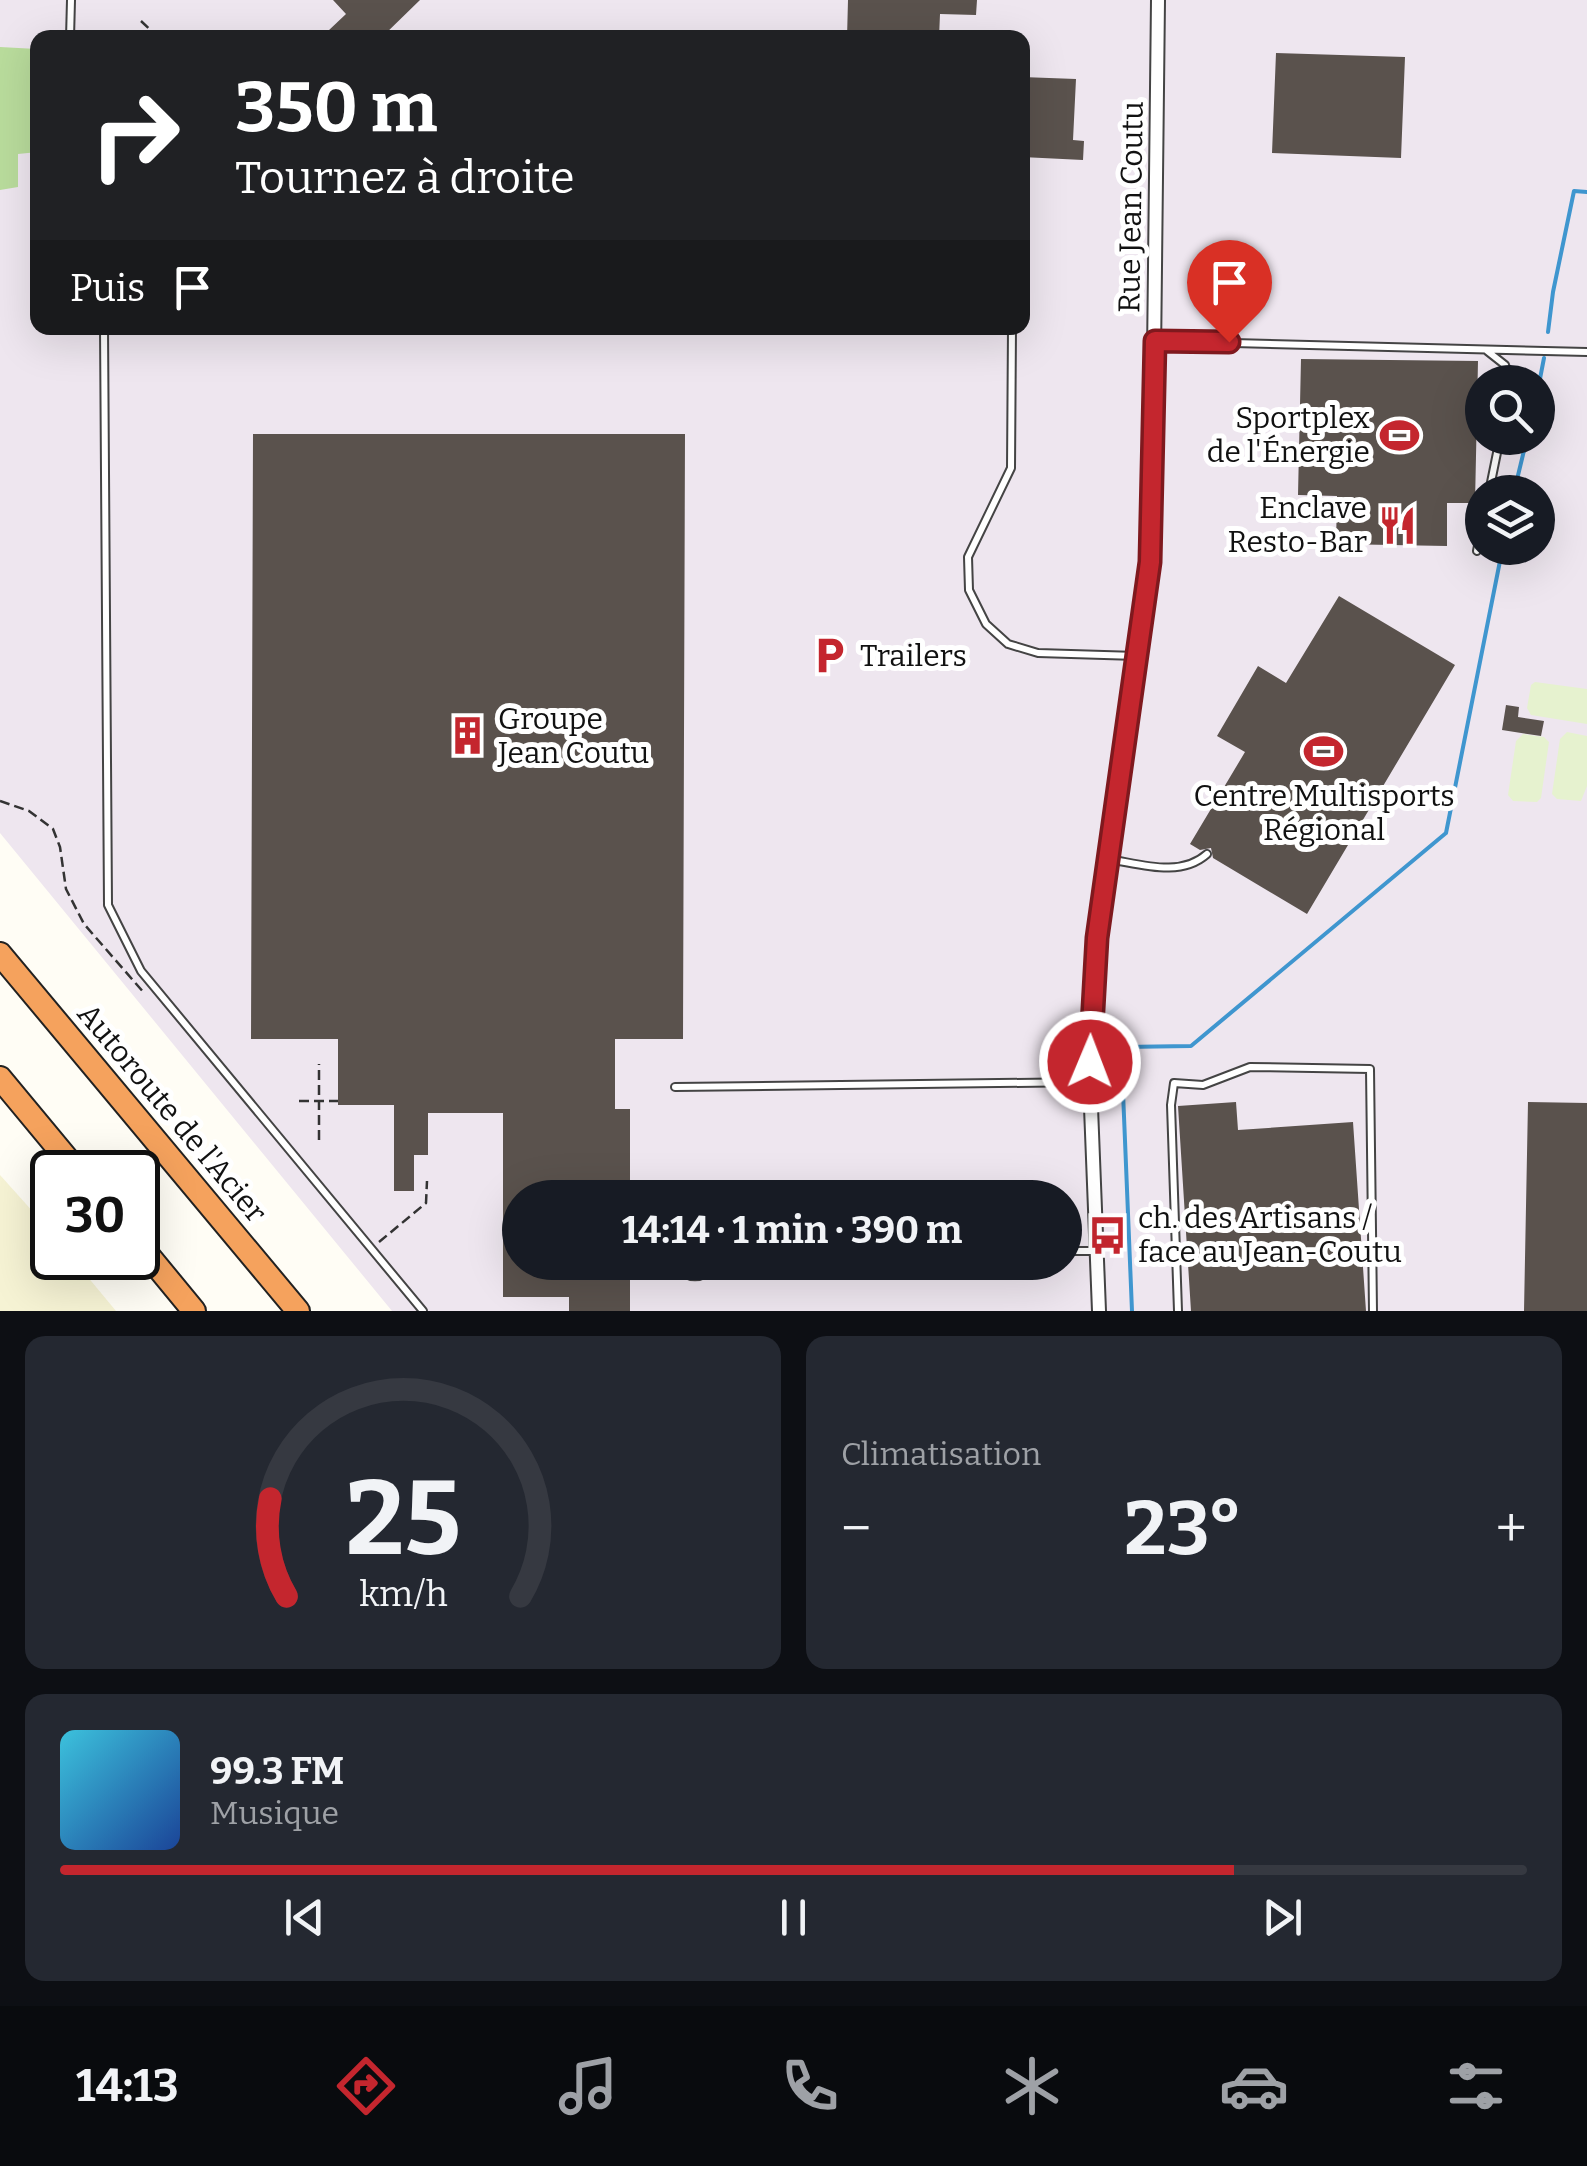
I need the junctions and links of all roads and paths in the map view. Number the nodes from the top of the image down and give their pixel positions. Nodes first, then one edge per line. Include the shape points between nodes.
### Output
1 (71, 0) edge
2 (1158, 0) edge
3 (141, 22) dead end
4 (70, 30) edge
5 (150, 30) edge
6 (104, 335) edge
7 (1012, 335) edge
8 (1155, 341) junction
9 (1485, 349) junction
10 (1587, 352) edge
11 (1503, 365) edge
12 (1139, 656) junction
13 (1207, 854) dead end
14 (1108, 858) junction
15 (0, 954) edge
16 (319, 1064) dead end
17 (0, 1078) edge
18 (1090, 1082) junction
19 (676, 1087) dead end
20 (298, 1101) dead end
21 (319, 1101) junction
22 (338, 1101) dead end
23 (319, 1140) dead end
24 (60, 1150) edge
25 (1082, 1250) edge
26 (1096, 1250) junction
27 (160, 1270) edge
28 (194, 1311) edge
29 (298, 1311) edge
30 (423, 1311) edge
31 (1099, 1311) edge
32 (1178, 1311) edge
33 (1373, 1311) edge

1 - 4 lane
2 - 8 street, Rue Jean Coutu
3 - 5 path
6 - 30 lane via 108,905 142,971
7 - 12 lane via 1011,468 968,557 969,590 986,624 1008,644 1038,653
8 - 9 lane
8 - 12 street, Rue Jean Coutu via 1152,534
9 - 10 lane
9 - 11 lane
12 - 14 street, Rue Jean Coutu
13 - 14 lane via 1184,868
14 - 18 street, Rue Jean Coutu via 1093,972
15 - 29 highway, Autoroute de l'Acier
16 - 21 path
17 - 24 highway
18 - 19 lane
18 - 26 street, Rue Jean Coutu
20 - 21 path
21 - 22 path
21 - 23 path
25 - 26 lane
26 - 31 street, Rue Jean Coutu
27 - 28 highway
32 - 33 lane via 1174,1084 1204,1084 1250,1068 1370,1068

